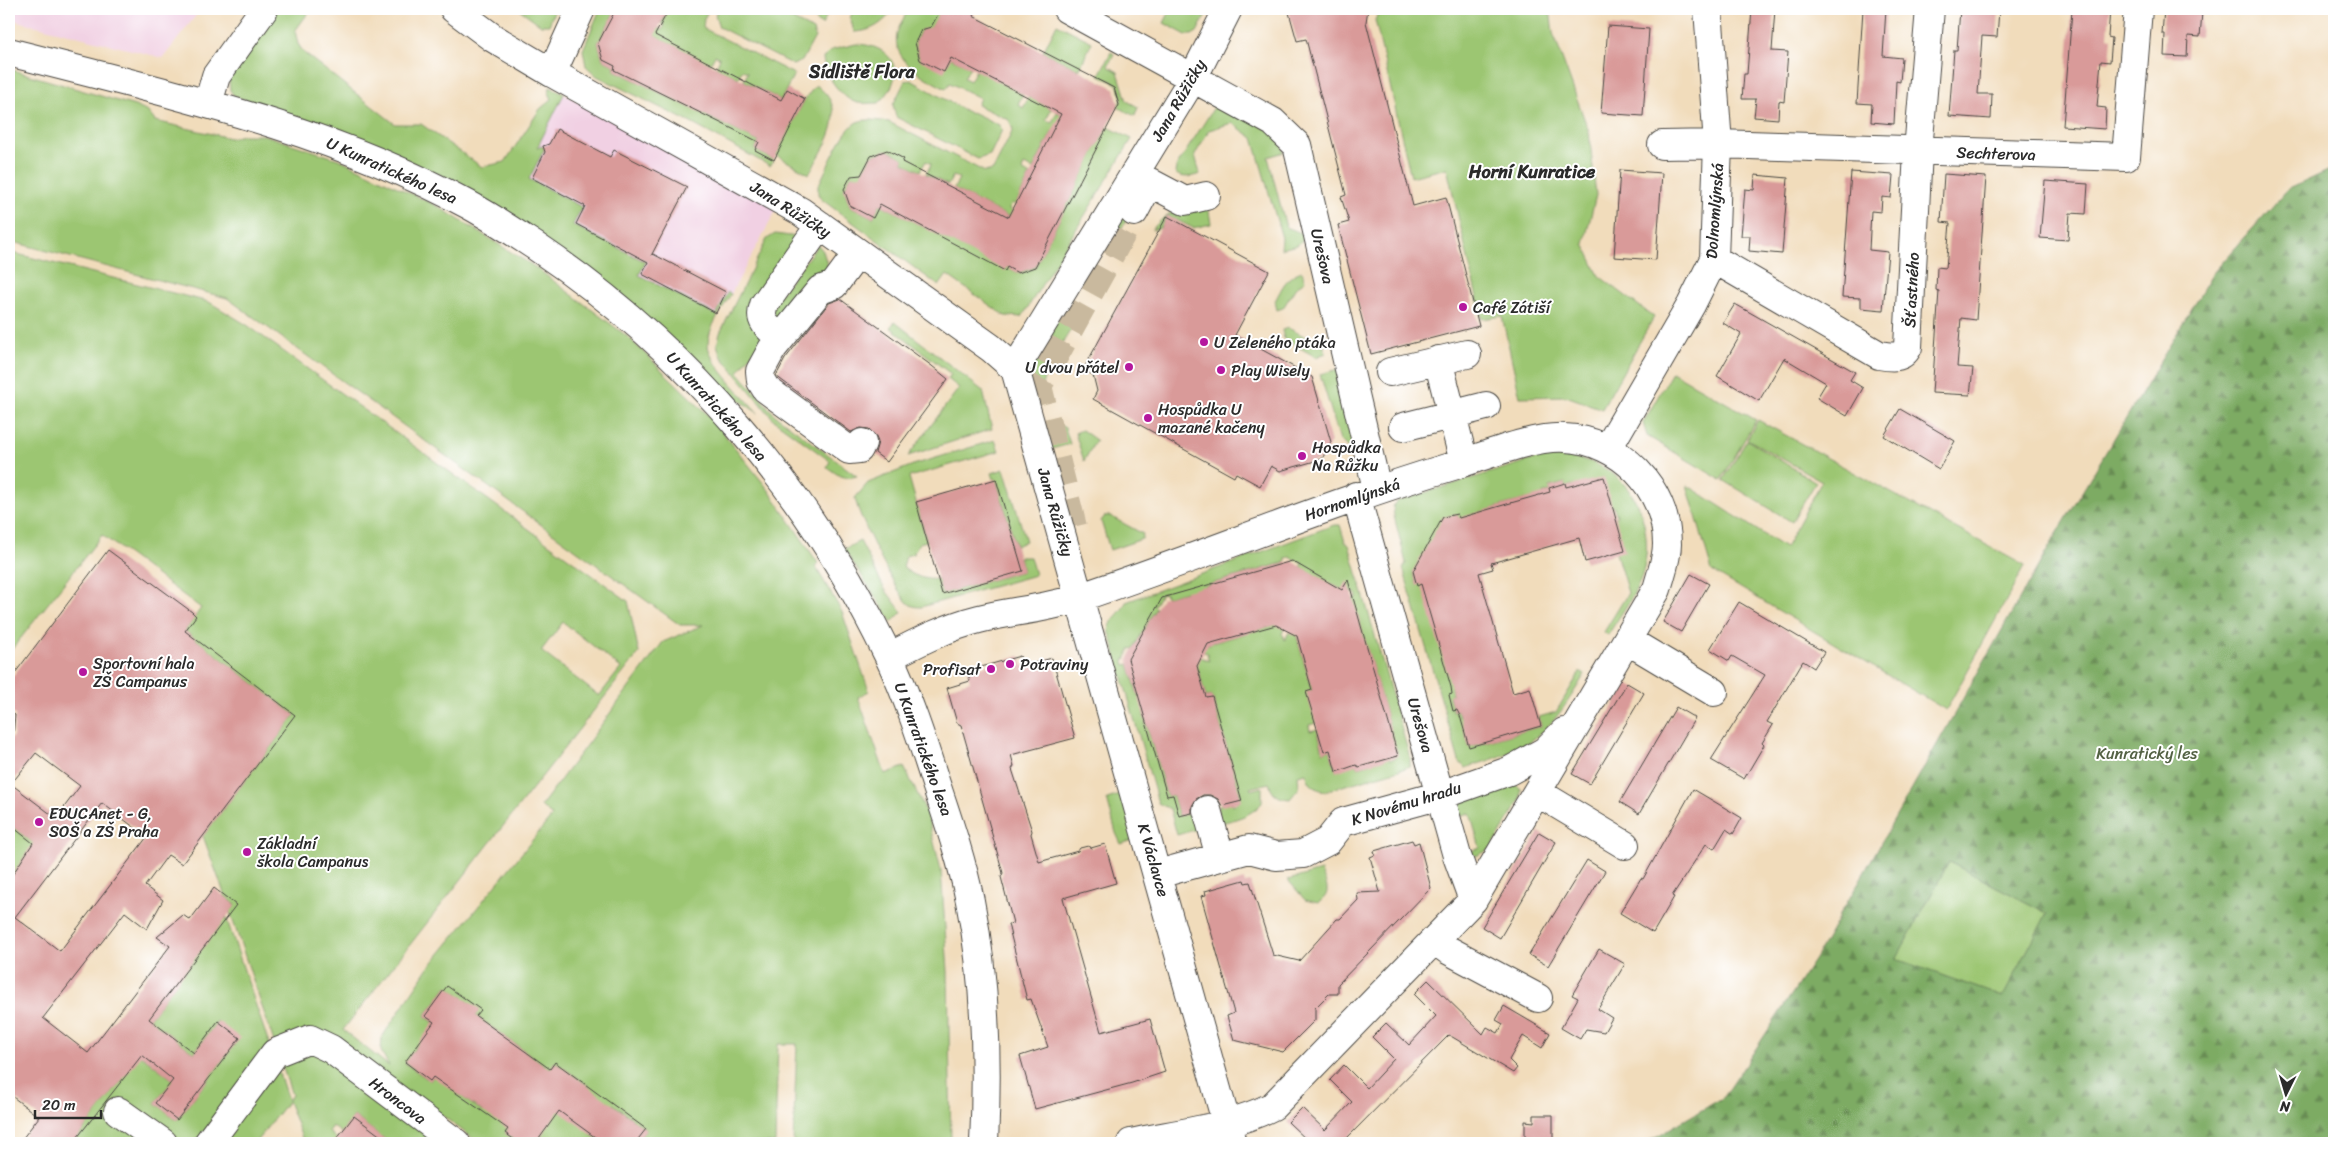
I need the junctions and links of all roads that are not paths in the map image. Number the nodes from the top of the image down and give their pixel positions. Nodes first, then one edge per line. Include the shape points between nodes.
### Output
1 (264, 9) edge
2 (581, 9) edge
3 (1067, 9) edge
4 (1228, 9) edge
5 (1708, 9) edge
6 (1930, 9) edge
7 (2138, 9) edge
8 (460, 11) edge
9 (9, 52) edge
10 (552, 73) junction
11 (1193, 78) junction
12 (208, 104) junction
13 (1718, 144) junction
14 (1662, 145) dead end
15 (1918, 151) junction
16 (1142, 178) junction
17 (1206, 196) dead end
18 (1134, 212) tunnel mouth
19 (820, 225) junction
20 (857, 254) junction
21 (1714, 259) junction
22 (771, 330) dead end
23 (1467, 354) dead end
24 (1438, 360) junction
25 (1015, 369) junction
26 (1390, 372) dead end
27 (1486, 406) dead end
28 (1452, 414) junction
29 (1403, 427) dead end
30 (862, 443) dead end
31 (1608, 448) junction
32 (1464, 462) junction
33 (1366, 492) junction
34 (1073, 527) tunnel mouth
35 (1069, 560) junction
36 (1080, 597) junction
37 (1627, 640) junction
38 (889, 657) junction
39 (1714, 692) dead end
40 (1586, 708) junction
41 (1537, 792) junction
42 (1441, 795) junction
43 (1207, 810) dead end
44 (1625, 845) dead end
45 (1220, 857) junction
46 (1158, 874) junction
47 (1473, 900) junction
48 (1434, 940) junction
49 (1538, 998) dead end
50 (118, 1111) dead end
51 (1230, 1133) edge
52 (163, 1143) edge
53 (208, 1143) edge
54 (456, 1143) edge
55 (984, 1143) edge
56 (1131, 1143) edge

1 - 12 street via 216,76
2 - 10 street
3 - 11 street
4 - 11 street, Jana Růžičky
5 - 13 street, Dolnomlýnská
6 - 15 street, Šťastného
7 - 15 street, Sechterova via 2126,157
8 - 10 street, Jana Růžičky via 493,38
9 - 12 street, U Kunratického lesa
10 - 19 street, Jana Růžičky
11 - 16 street, Jana Růžičky
11 - 33 street, Urešova via 1273,122 1297,145
12 - 38 street, U Kunratického lesa via 333,142 435,187 508,228 602,293 678,360 747,436 825,542
13 - 14 street, Sechterova
13 - 15 street, Sechterova
13 - 21 street, Dolnomlýnská
15 - 21 street, Šťastného via 1908,347 1900,356 1879,354
16 - 17 street via 1185,201
16 - 18 street
16 - 25 street, Jana Růžičky
19 - 20 street, Jana Růžičky
19 - 22 street via 764,305 761,314 764,324
20 - 25 street, Jana Růžičky via 991,348
20 - 30 street via 834,285 820,290 772,349 760,371 761,382 766,389 849,450 859,449
21 - 31 street, Dolnomlýnská
23 - 24 street
24 - 26 street
24 - 28 street
25 - 35 street, Jana Růžičky
27 - 28 street
28 - 29 street
28 - 32 street
31 - 32 street, Hornomlýnská via 1564,438 1536,441
31 - 37 street, Hornomlýnská via 1632,464 1647,483 1666,524 1667,545 1657,589
32 - 33 street, Hornomlýnská
33 - 36 street, Hornomlýnská
33 - 42 street, Urešova
34 - 35 street via 1077,543
35 - 36 street, Jana Růžičky
36 - 38 street, Hornomlýnská via 1051,607 979,619 930,635
36 - 46 street, K Václavce
37 - 39 street
37 - 40 street, Hornomlýnská
38 - 55 street, U Kunratického lesa via 912,708 957,844 971,902 983,990 986,1056
40 - 41 street, Hornomlýnská
40 - 42 street, K Novému hradu via 1545,751 1509,771
41 - 44 street
41 - 47 street, Hornomlýnská
42 - 45 street, K Novému hradu via 1343,822 1328,841 1303,854 1276,856 1249,849
42 - 47 street, Urešova
43 - 45 street
45 - 46 street, K Novému hradu
46 - 51 street, K Václavce
47 - 48 street
48 - 49 street
48 - 51 street via 1273,1106
50 - 52 street
51 - 56 street
53 - 54 street, Hroncova via 275,1053 310,1039 331,1049

